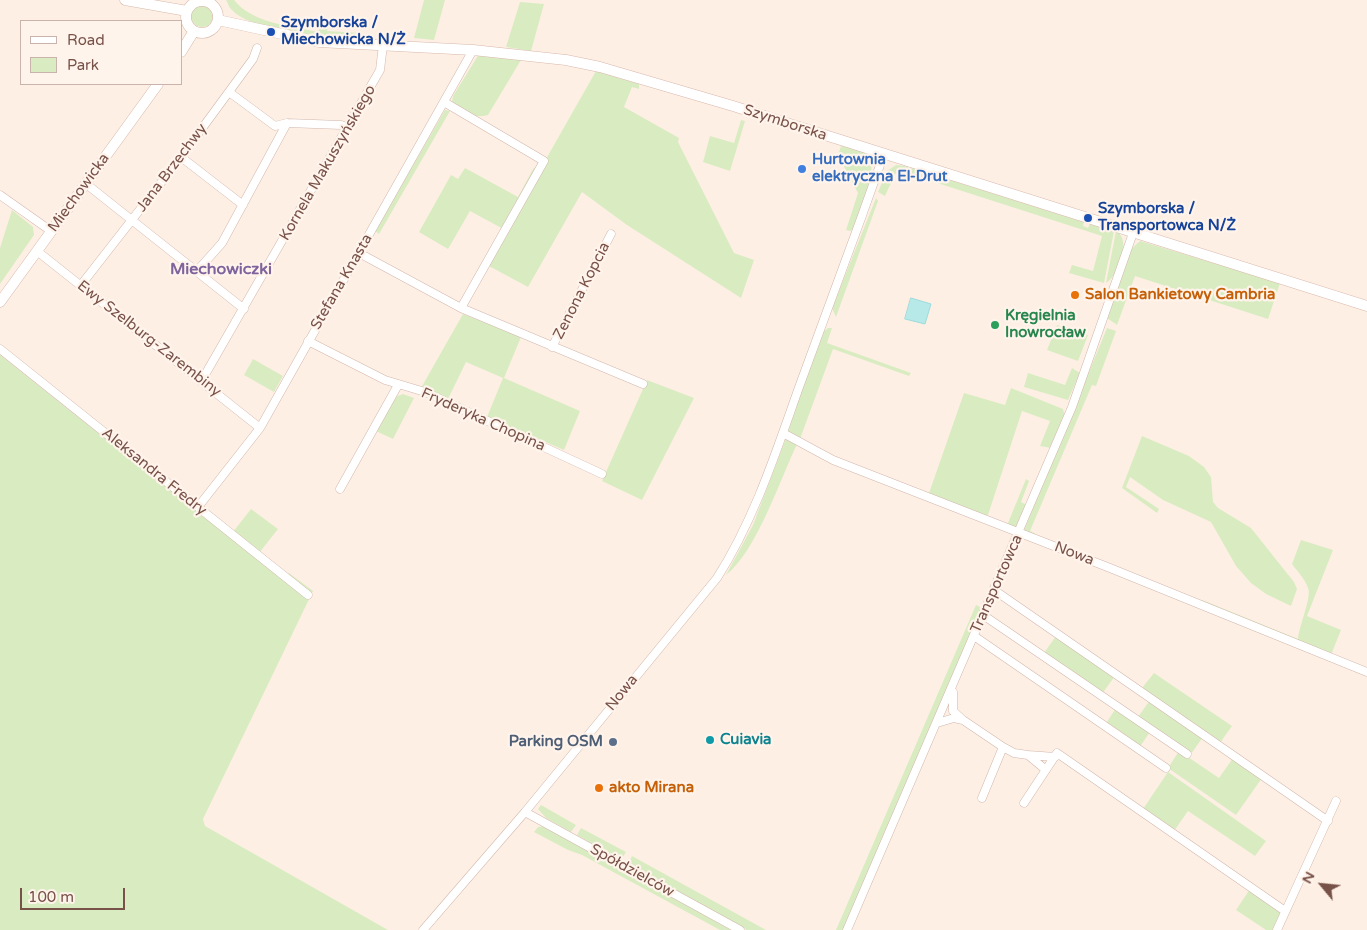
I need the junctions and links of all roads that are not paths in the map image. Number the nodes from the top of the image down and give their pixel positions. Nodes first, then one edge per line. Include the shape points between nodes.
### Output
1 (125, 0) edge
2 (209, 1) edge
3 (187, 12) junction
4 (218, 20) junction
5 (194, 31) junction
6 (383, 45) junction
7 (258, 48) dead end
8 (182, 50) edge
9 (474, 50) junction
10 (157, 85) edge
11 (229, 92) junction
12 (444, 102) junction
13 (287, 123) junction
14 (348, 128) junction
15 (884, 154) junction
16 (181, 157) junction
17 (86, 183) junction
18 (0, 195) edge
19 (243, 205) junction
20 (132, 220) junction
21 (51, 231) junction
22 (1133, 233) junction
23 (611, 234) dead end
24 (37, 251) junction
25 (359, 253) junction
26 (197, 271) junction
27 (81, 286) junction
28 (0, 302) edge
29 (1367, 306) edge
30 (244, 308) junction
31 (461, 308) junction
32 (308, 341) junction
33 (552, 347) junction
34 (0, 349) edge
35 (202, 380) junction
36 (643, 384) dead end
37 (398, 385) junction
38 (260, 428) junction
39 (783, 432) junction
40 (602, 474) dead end
41 (340, 489) dead end
42 (198, 506) junction
43 (1019, 533) junction
44 (994, 590) junction
45 (308, 595) dead end
46 (983, 615) junction
47 (974, 636) junction
48 (1367, 672) edge
49 (954, 682) junction
50 (963, 720) junction
51 (936, 723) junction
52 (1003, 747) junction
53 (1028, 754) junction
54 (1187, 754) dead end
55 (1055, 757) junction
56 (1166, 768) dead end
57 (1046, 770) junction
58 (982, 798) dead end
59 (1336, 801) dead end
60 (1024, 803) dead end
61 (525, 812) junction
62 (1328, 821) junction
63 (1285, 911) junction
64 (424, 930) edge
65 (740, 930) edge
66 (847, 930) edge
67 (1277, 930) edge

1 - 3 street
2 - 3 street via 197,1
2 - 4 street via 215,7
3 - 5 street via 188,24
4 - 5 street via 210,31
4 - 6 street, Szymborska via 299,39
5 - 8 street
6 - 9 street, Szymborska
6 - 14 street, Kornela Makuszyńskiego via 380,70
7 - 11 street, Jana Brzechwy
9 - 12 street, Stefana Knasta
9 - 15 street, Szymborska via 600,67
10 - 17 street, Miechowicka
11 - 13 street via 275,126
11 - 16 street, Jana Brzechwy
12 - 25 street, Stefana Knasta
12 - 31 street via 544,161
13 - 14 street
13 - 19 street
14 - 30 street, Kornela Makuszyńskiego
15 - 22 street, Szymborska
15 - 39 street, Nowa
16 - 19 street
16 - 20 street, Jana Brzechwy
17 - 20 street
17 - 21 street, Miechowicka
18 - 21 street
19 - 26 street via 222,243
20 - 26 street
20 - 27 street, Jana Brzechwy
21 - 24 street, Miechowicka
22 - 29 street, Szymborska
22 - 43 street, Transportowca via 1072,408
23 - 33 street, Zenona Kopcia
24 - 27 street, Ewy Szelburg-Zarembiny
24 - 28 street, Miechowicka
25 - 31 street
25 - 32 street, Stefana Knasta
26 - 30 street
27 - 35 street, Ewy Szelburg-Zarembiny
30 - 35 street, Kornela Makuszyńskiego
31 - 33 street
32 - 37 street, Fryderyka Chopina
32 - 38 street, Stefana Knasta
33 - 36 street
34 - 42 street, Aleksandra Fredry
35 - 38 street, Ewy Szelburg-Zarembiny
37 - 40 street, Fryderyka Chopina via 453,404
37 - 41 street
38 - 42 street, Stefana Knasta
39 - 43 street, Nowa via 833,460
39 - 61 street, Nowa via 749,523 717,578
42 - 45 street, Aleksandra Fredry
43 - 44 street, Transportowca
43 - 48 street, Nowa
44 - 46 street, Transportowca
44 - 62 street
46 - 47 street, Transportowca
46 - 54 street
47 - 49 street, Transportowca
47 - 56 street
49 - 50 street via 953,711
49 - 51 street, Transportowca
50 - 51 street via 954,718
50 - 52 street
51 - 66 street, Transportowca
52 - 53 street via 1014,753
52 - 58 street
53 - 55 street
53 - 57 street
55 - 57 street
55 - 63 street via 1057,753
57 - 60 street
59 - 62 street
61 - 64 street, Nowa
61 - 65 street, Spółdzielców
62 - 63 street
63 - 67 street

